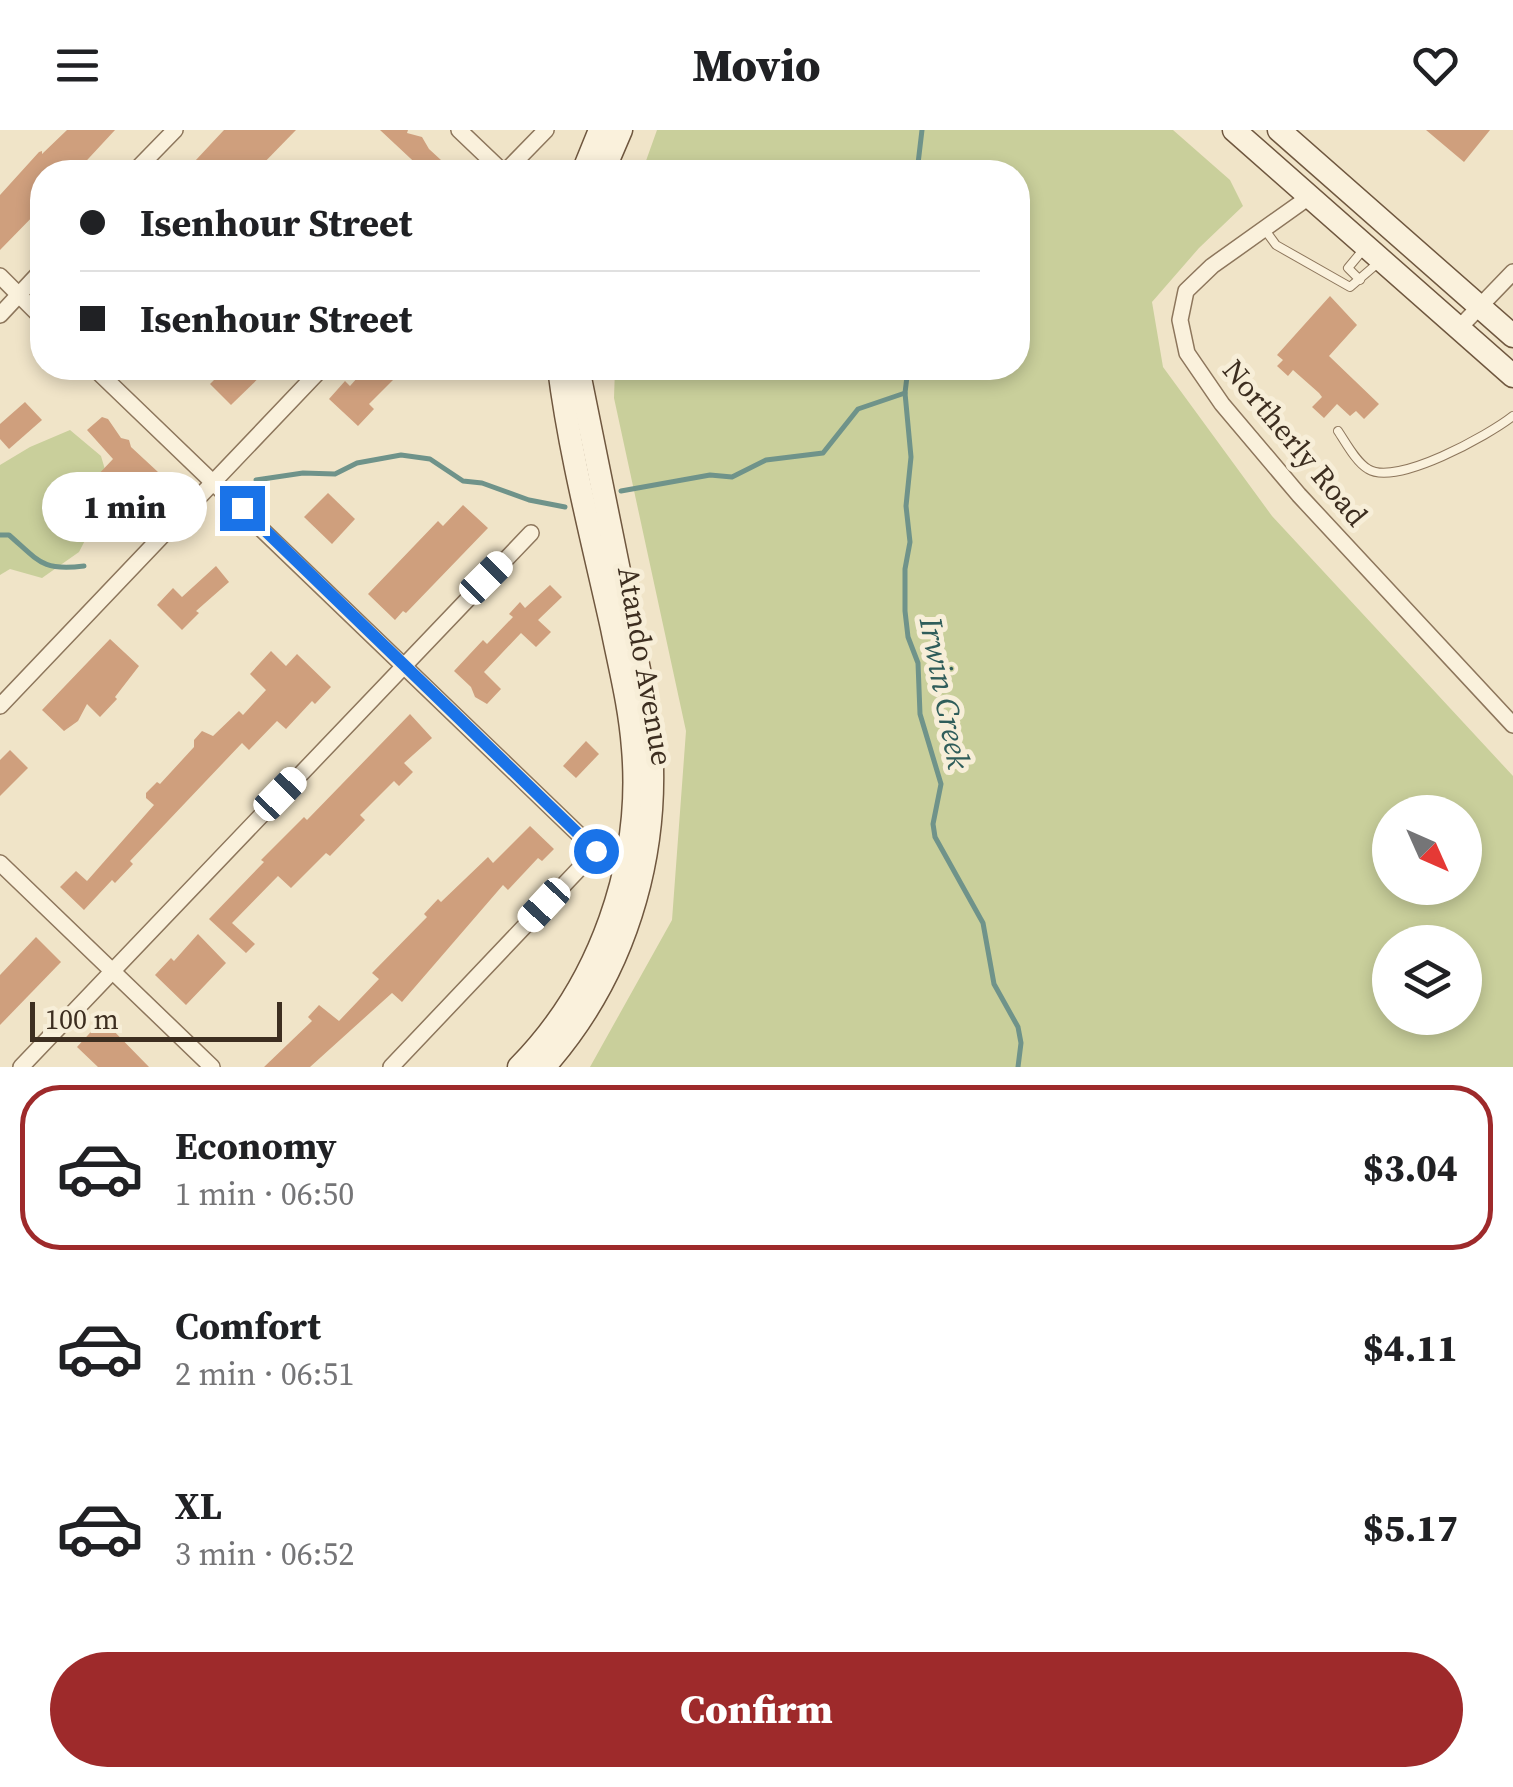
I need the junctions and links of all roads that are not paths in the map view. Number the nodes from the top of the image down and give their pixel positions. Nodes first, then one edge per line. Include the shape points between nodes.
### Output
1 (174, 130) edge
2 (459, 130) edge
3 (546, 130) edge
4 (600, 130) edge
5 (621, 130) edge
6 (1234, 130) edge
7 (1279, 130) edge
8 (145, 160) edge
9 (491, 160) edge
10 (516, 160) edge
11 (588, 160) edge
12 (607, 160) edge
13 (1309, 196) junction
14 (1264, 228) junction
15 (1374, 253) junction
16 (1513, 272) edge
17 (0, 276) edge
18 (1360, 280) junction
19 (30, 283) edge
20 (18, 296) junction
21 (30, 307) edge
22 (1480, 307) junction
23 (0, 315) edge
24 (1459, 328) junction
25 (1513, 336) edge
26 (1513, 376) edge
27 (107, 380) edge
28 (311, 380) edge
29 (561, 380) edge
30 (580, 380) edge
31 (1513, 416) edge
32 (1338, 432) dead end
33 (214, 482) junction
34 (531, 533) dead end
35 (404, 665) junction
36 (0, 706) edge
37 (1513, 726) edge
38 (0, 863) edge
39 (111, 970) junction
40 (20, 1067) edge
41 (212, 1067) edge
42 (391, 1067) edge
43 (519, 1067) edge
44 (544, 1067) edge

1 - 8 street
2 - 9 street
3 - 10 street
4 - 11 main road
5 - 12 main road
6 - 13 main road
7 - 22 main road
13 - 14 street, Northerly Road
13 - 15 main road
14 - 18 lane via 1276,246 1303,264 1350,287
14 - 37 street, Northerly Road via 1186,291 1180,320 1187,353 1263,454
15 - 18 lane
15 - 18 lane via 1348,268
15 - 24 main road
16 - 22 street
17 - 20 street
19 - 20 street
20 - 21 street
20 - 23 street
22 - 24 street
22 - 25 main road
24 - 26 main road
27 - 33 street
28 - 33 street
29 - 43 main road, Atando Avenue via 626,694 634,807 622,880 598,951 562,1014
30 - 44 main road, Atando Avenue via 647,709 652,808 640,885 622,940 589,1006
31 - 32 lane via 1456,451 1385,474 1368,470
33 - 35 street
33 - 36 street
34 - 35 street
35 - 39 street
35 - 42 street via 596,851
38 - 39 street
39 - 40 street
39 - 41 street

